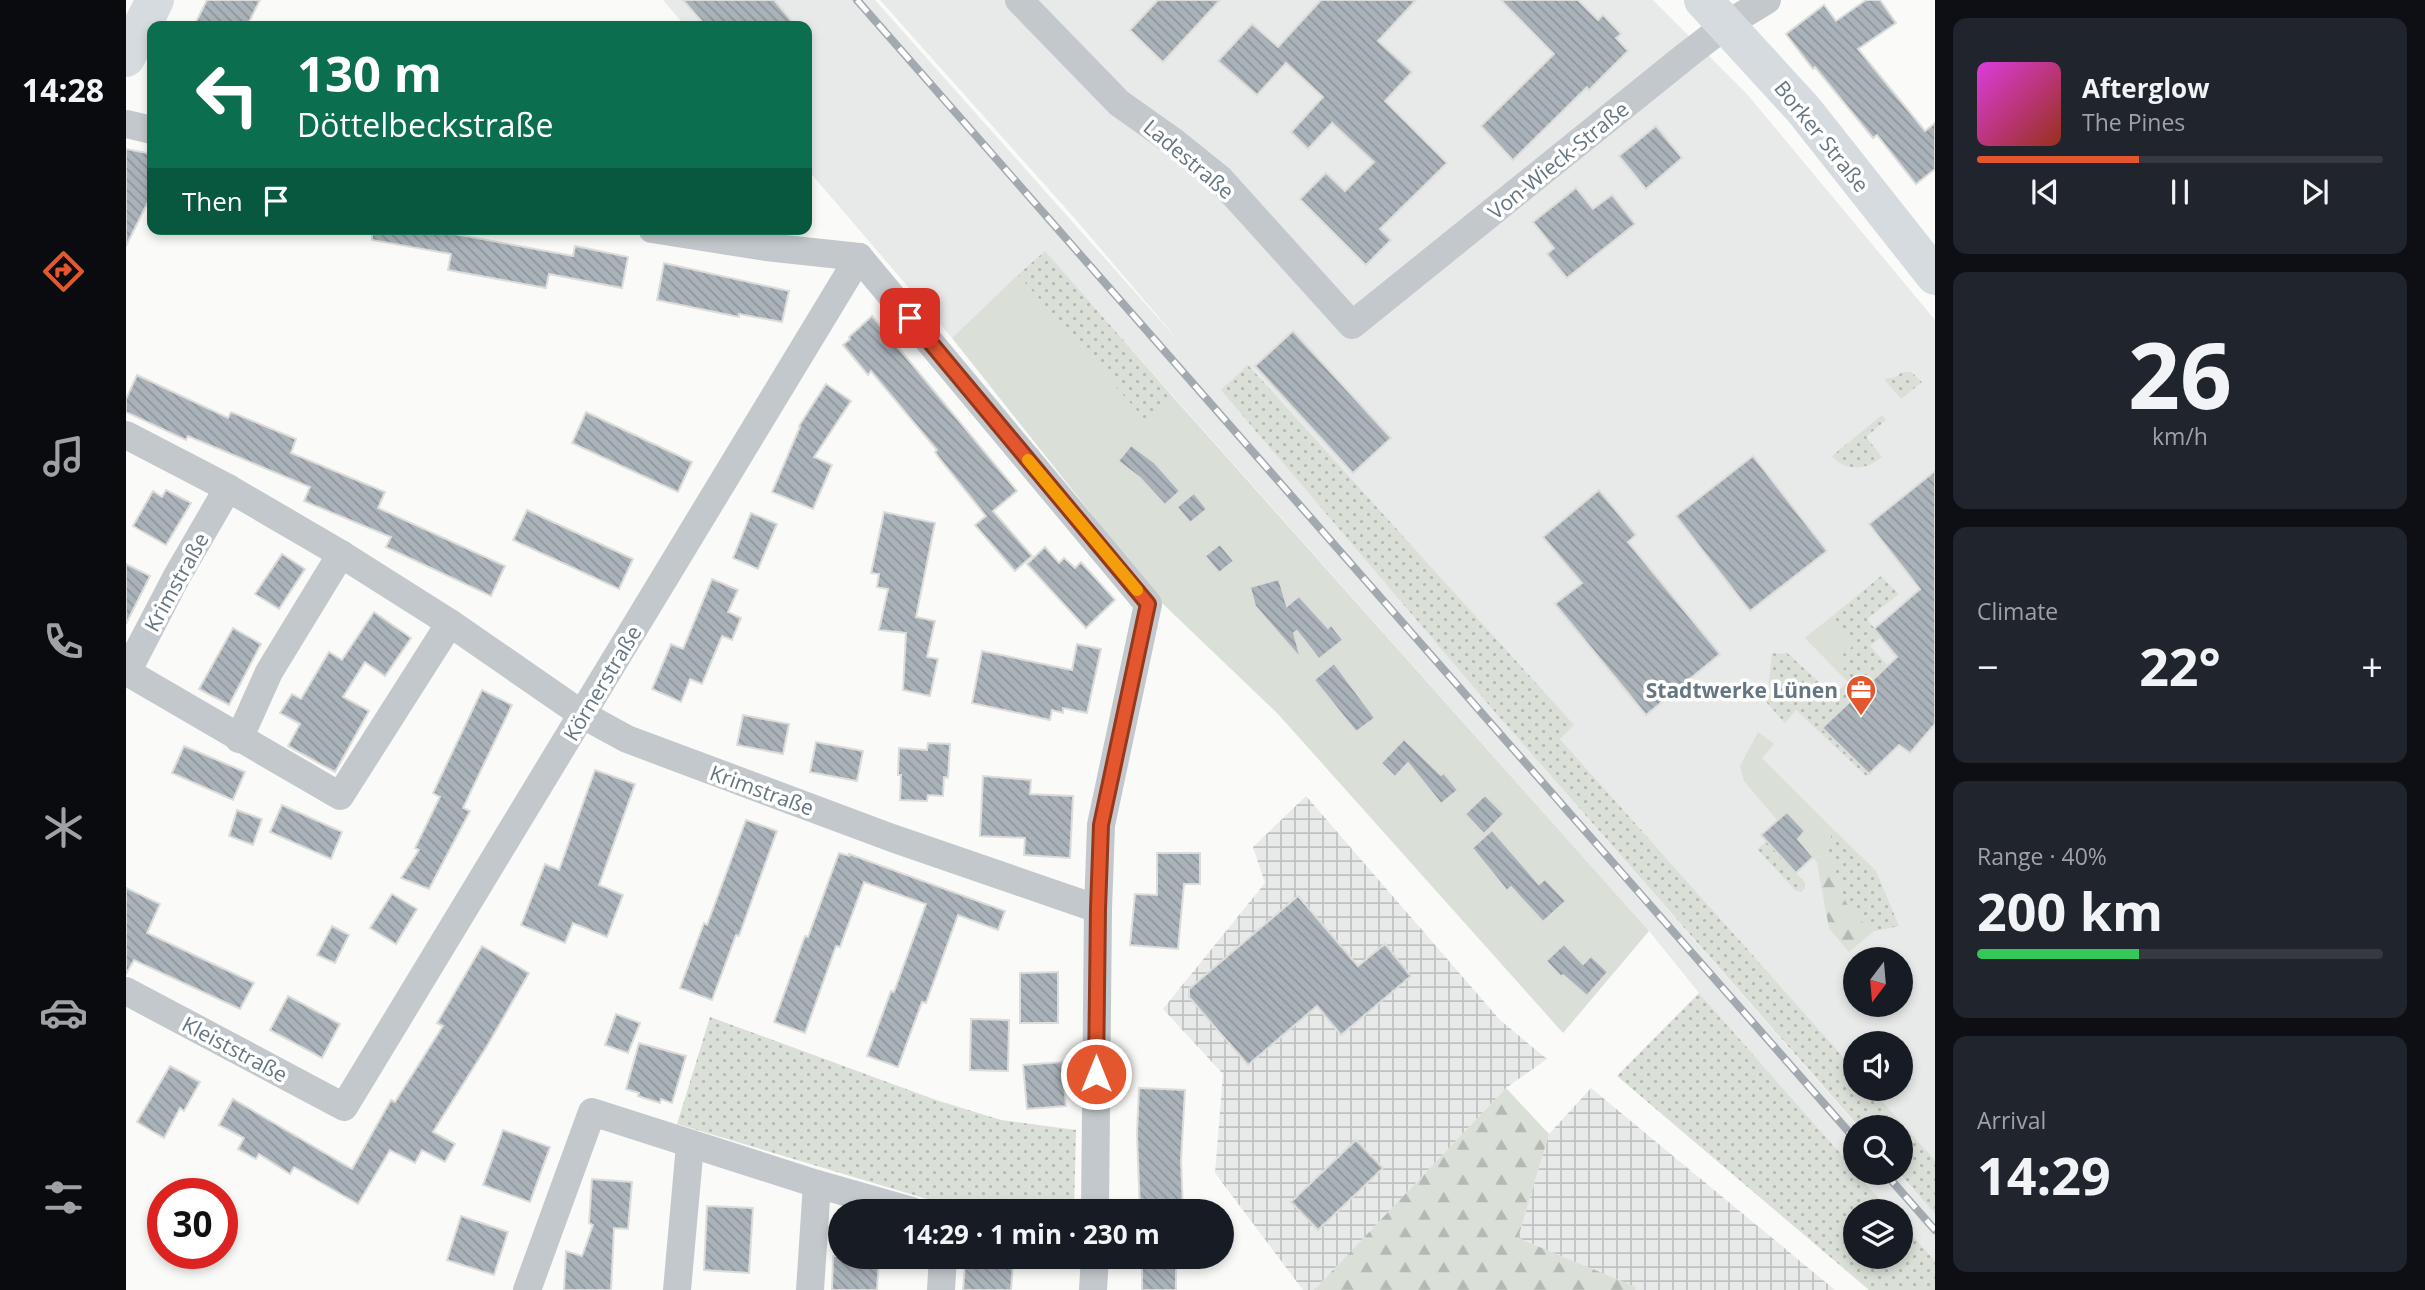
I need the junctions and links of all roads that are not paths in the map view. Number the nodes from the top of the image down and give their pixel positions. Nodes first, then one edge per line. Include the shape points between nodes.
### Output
1 (155, 0) edge
2 (1018, 0) edge
3 (1767, 0) edge
4 (1714, 13) edge
5 (126, 58) edge
6 (126, 124) edge
7 (147, 129) edge
8 (690, 235) edge
9 (859, 257) junction
10 (1935, 276) edge
11 (1352, 325) joint
12 (126, 435) edge
13 (228, 488) junction
14 (341, 554) junction
15 (450, 623) junction
16 (583, 715) junction
17 (239, 739) junction
18 (1098, 909) junction
19 (126, 991) edge
20 (344, 1107) joint
21 (690, 1144) junction
22 (817, 1184) junction
23 (870, 1199) edge
24 (1095, 1199) edge
25 (942, 1269) edge
26 (1090, 1269) edge
27 (527, 1290) edge
28 (677, 1290) edge
29 (810, 1290) edge
30 (941, 1290) edge
31 (1093, 1290) edge

1 - 5 main road
2 - 11 street, Ladestraße via 1119,103 1220,179
3 - 4 street, Von-Wieck-Straße
4 - 10 main road, Borker Straße via 1803,109
4 - 11 street, Von-Wieck-Straße via 1687,54
6 - 7 street
8 - 9 street
9 - 16 street, Körnerstraße
9 - 18 street via 1148,604 1101,825
12 - 13 street, Krimstraße
13 - 14 street, Krimstraße
13 - 17 street, Krimstraße via 127,673
14 - 15 street, Krimstraße
14 - 17 street via 269,672
15 - 16 street, Krimstraße
15 - 17 street, Krimstraße via 340,796
16 - 18 street, Krimstraße via 627,740
16 - 20 street, Körnerstraße
18 - 24 street
19 - 20 street, Kleiststraße
21 - 22 street
21 - 27 street via 592,1112
21 - 28 street
22 - 23 street
22 - 29 street
25 - 30 street
26 - 31 street

